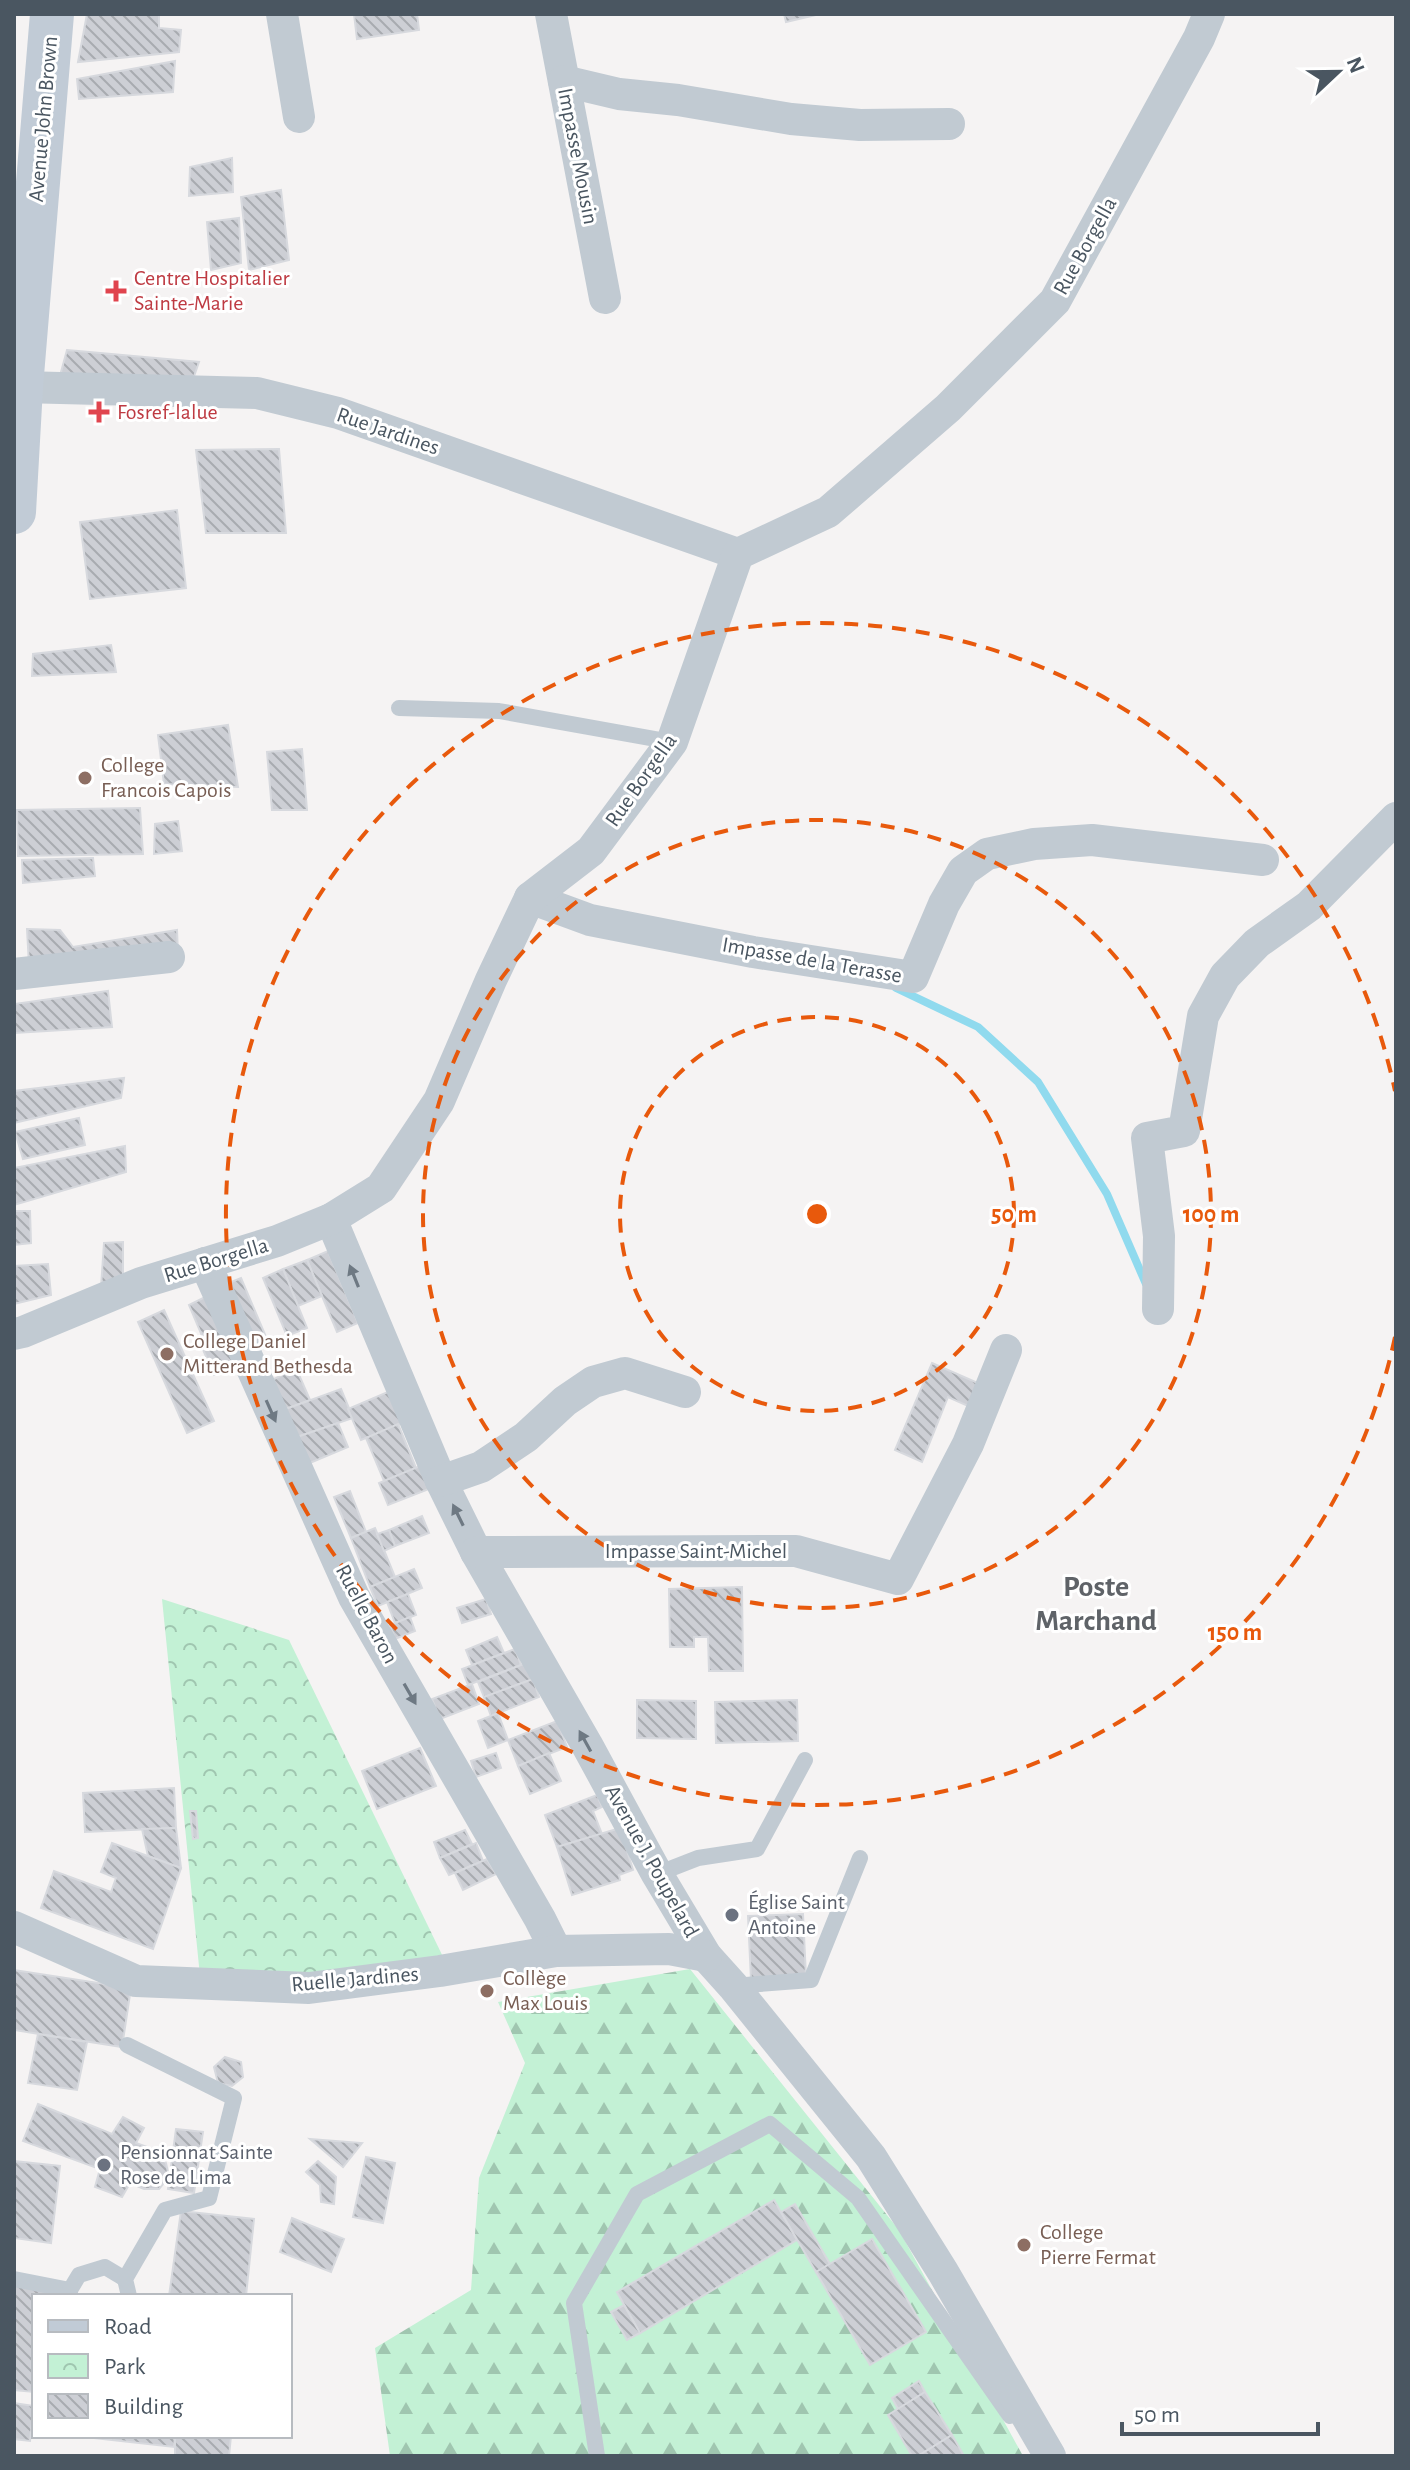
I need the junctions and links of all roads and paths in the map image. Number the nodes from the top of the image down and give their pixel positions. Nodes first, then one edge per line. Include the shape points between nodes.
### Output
1 (52, 14) edge
2 (282, 14) edge
3 (551, 14) edge
4 (1209, 14) edge
5 (564, 81) junction
6 (299, 117) dead end
7 (949, 124) dead end
8 (605, 298) dead end
9 (21, 387) junction
10 (14, 512) edge
11 (738, 554) junction
12 (399, 708) dead end
13 (672, 742) junction
14 (1396, 818) edge
15 (1263, 860) dead end
16 (530, 898) junction
17 (169, 957) dead end
18 (14, 974) edge
19 (331, 1219) junction
20 (205, 1263) junction
21 (1158, 1309) dead end
22 (14, 1334) edge
23 (1006, 1350) dead end
24 (685, 1392) dead end
25 (441, 1481) junction
26 (476, 1552) junction
27 (805, 1760) dead end
28 (860, 1858) dead end
29 (657, 1874) junction
30 (14, 1927) edge
31 (556, 1951) junction
32 (706, 1956) junction
33 (733, 1986) junction
34 (127, 2045) dead end
35 (14, 2279) edge
36 (125, 2279) junction
37 (70, 2293) edge
38 (129, 2294) edge
39 (597, 2456) edge
40 (1039, 2456) edge
41 (1050, 2456) edge

1 - 9 main road, Avenue John Brown
2 - 6 street
3 - 5 street, Impasse Mousin
4 - 11 street, Rue Borgella via 1055,301 948,408 828,512
5 - 7 street via 791,119
5 - 8 street, Impasse Mousin
9 - 10 main road, Avenue John Brown
9 - 11 street, Rue Jardines via 257,393 338,413
11 - 13 street, Rue Borgella
12 - 13 lane via 499,711
13 - 16 street, Rue Borgella via 591,851
14 - 21 street via 1309,906 1257,943 1225,976 1203,1016 1184,1131 1147,1138 1159,1236
15 - 16 street, Impasse de la Terasse via 1092,840 987,854 963,871 913,977 590,920
16 - 19 street, Rue Borgella via 439,1101 381,1188
17 - 18 street
19 - 20 street, Rue Borgella
25 -> 19 street, Avenue J. Poupelard
20 - 22 street, Rue Borgella
20 -> 31 street, Ruelle Baron via 354,1597
23 - 26 street, Impasse Saint-Michel via 968,1444 898,1579 796,1551
24 - 25 street via 625,1373 593,1382 481,1467
26 -> 25 street, Avenue J. Poupelard
29 -> 26 street, Avenue J. Poupelard
27 - 29 lane via 757,1849 698,1858
28 - 33 lane via 811,1980
29 - 32 street, Avenue J. Poupelard
30 - 31 street, Ruelle Jardines via 136,1981 309,1988
31 - 32 street, Ruelle Jardines via 669,1949
32 - 33 street, Avenue J. Poupelard
33 - 41 street, Avenue J. Poupelard via 871,2157
34 - 36 lane via 234,2098 209,2198 165,2210
35 - 37 lane
36 - 37 lane via 105,2267 79,2275
36 - 38 lane
39 - 40 lane via 574,2303 637,2194 770,2124 858,2198

